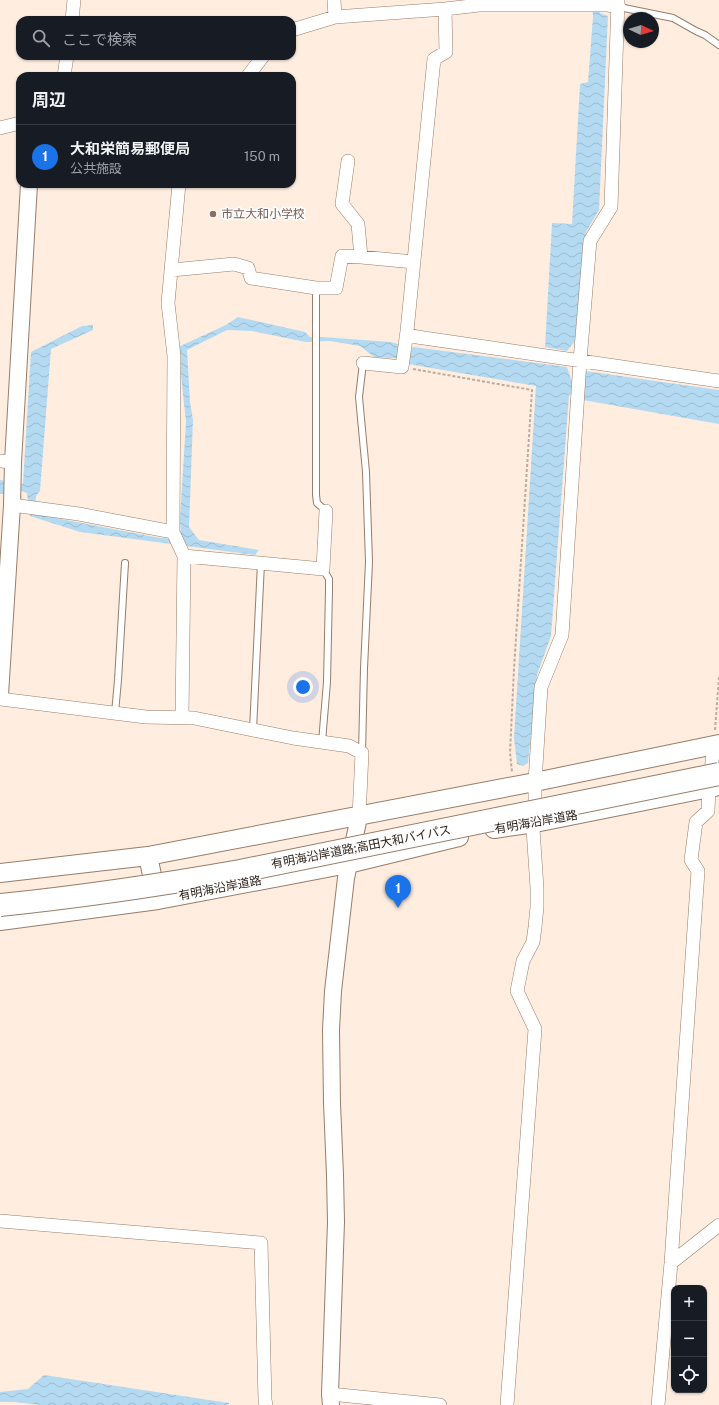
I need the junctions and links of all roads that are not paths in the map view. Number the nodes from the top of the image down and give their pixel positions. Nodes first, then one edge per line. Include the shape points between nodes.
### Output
1 (74, 0) edge
2 (334, 0) edge
3 (478, 2) edge
4 (615, 4) edge
5 (445, 9) junction
6 (72, 16) edge
7 (335, 17) junction
8 (296, 29) edge
9 (719, 45) edge
10 (66, 60) edge
11 (260, 60) edge
12 (65, 72) edge
13 (251, 72) edge
14 (16, 124) edge
15 (0, 128) edge
16 (348, 161) dead end
17 (29, 188) edge
18 (179, 188) edge
19 (361, 256) junction
20 (414, 262) junction
21 (172, 270) junction
22 (316, 288) junction
23 (407, 331) junction
24 (580, 361) junction
25 (363, 363) joint
26 (719, 381) edge
27 (7, 461) edge
28 (12, 505) junction
29 (326, 511) joint
30 (174, 532) junction
31 (184, 556) junction
32 (125, 563) dead end
33 (261, 563) junction
34 (323, 569) junction
35 (0, 695) edge
36 (0, 699) edge
37 (115, 713) junction
38 (182, 717) junction
39 (253, 730) junction
40 (322, 742) junction
41 (717, 745) edge
42 (362, 753) junction
43 (535, 782) junction
44 (716, 783) edge
45 (359, 816) junction
46 (535, 823) junction
47 (148, 856) junction
48 (348, 864) junction
49 (0, 873) edge
50 (158, 900) junction
51 (0, 905) edge
52 (0, 921) edge
53 (0, 1220) edge
54 (719, 1225) edge
55 (671, 1263) junction
56 (330, 1400) edge
57 (266, 1405) edge
58 (440, 1405) edge
59 (507, 1405) edge
60 (658, 1405) edge

1 - 6 street
2 - 7 street
3 - 4 street
3 - 5 street
4 - 9 lane via 673,18 706,35
4 - 24 street via 611,207 590,241
5 - 7 street
5 - 20 street via 446,52 434,59
7 - 8 street
10 - 12 street
11 - 13 street
14 - 15 street
16 - 19 street via 342,204 358,224
17 - 27 street
18 - 21 street
19 - 20 street
19 - 22 street via 342,256 336,288
20 - 23 street
21 - 22 street via 234,264 248,268 251,278
21 - 30 street via 168,303 174,356
22 - 29 lane via 316,495 318,503
23 - 24 street via 417,337
23 - 25 street via 402,367
24 - 26 street
24 - 43 street via 562,635 541,687
25 - 42 lane via 359,397 366,472 369,562
27 - 28 street
28 - 30 street via 79,514
28 - 35 street
29 - 34 street
30 - 31 street
31 - 33 street
31 - 38 street
32 - 37 lane
33 - 34 street
33 - 39 lane
34 - 40 lane via 329,579 329,590 327,682
36 - 37 street
37 - 38 street via 146,717
38 - 39 street
39 - 40 street
40 - 42 street via 349,746
41 - 43 main road
41 - 44 street
42 - 45 street
43 - 45 main road
43 - 46 street
44 - 46 main road, 有明海沿岸道路
44 - 51 highway, 有明海沿岸道路;高田大和バイパス, bridge via 160,885
44 - 55 street via 708,811 696,822 691,860 698,871
45 - 47 main road
45 - 48 street
46 - 48 main road, 有明海沿岸道路 via 484,831
46 - 59 street via 535,927 533,942 523,961 517,991 535,1029
47 - 49 main road
47 - 50 main road
48 - 50 main road, 有明海沿岸道路
48 - 56 street via 331,1030 336,1222
50 - 52 main road, 有明海沿岸道路
53 - 57 street via 261,1244
54 - 55 street
55 - 60 street
56 - 58 street

